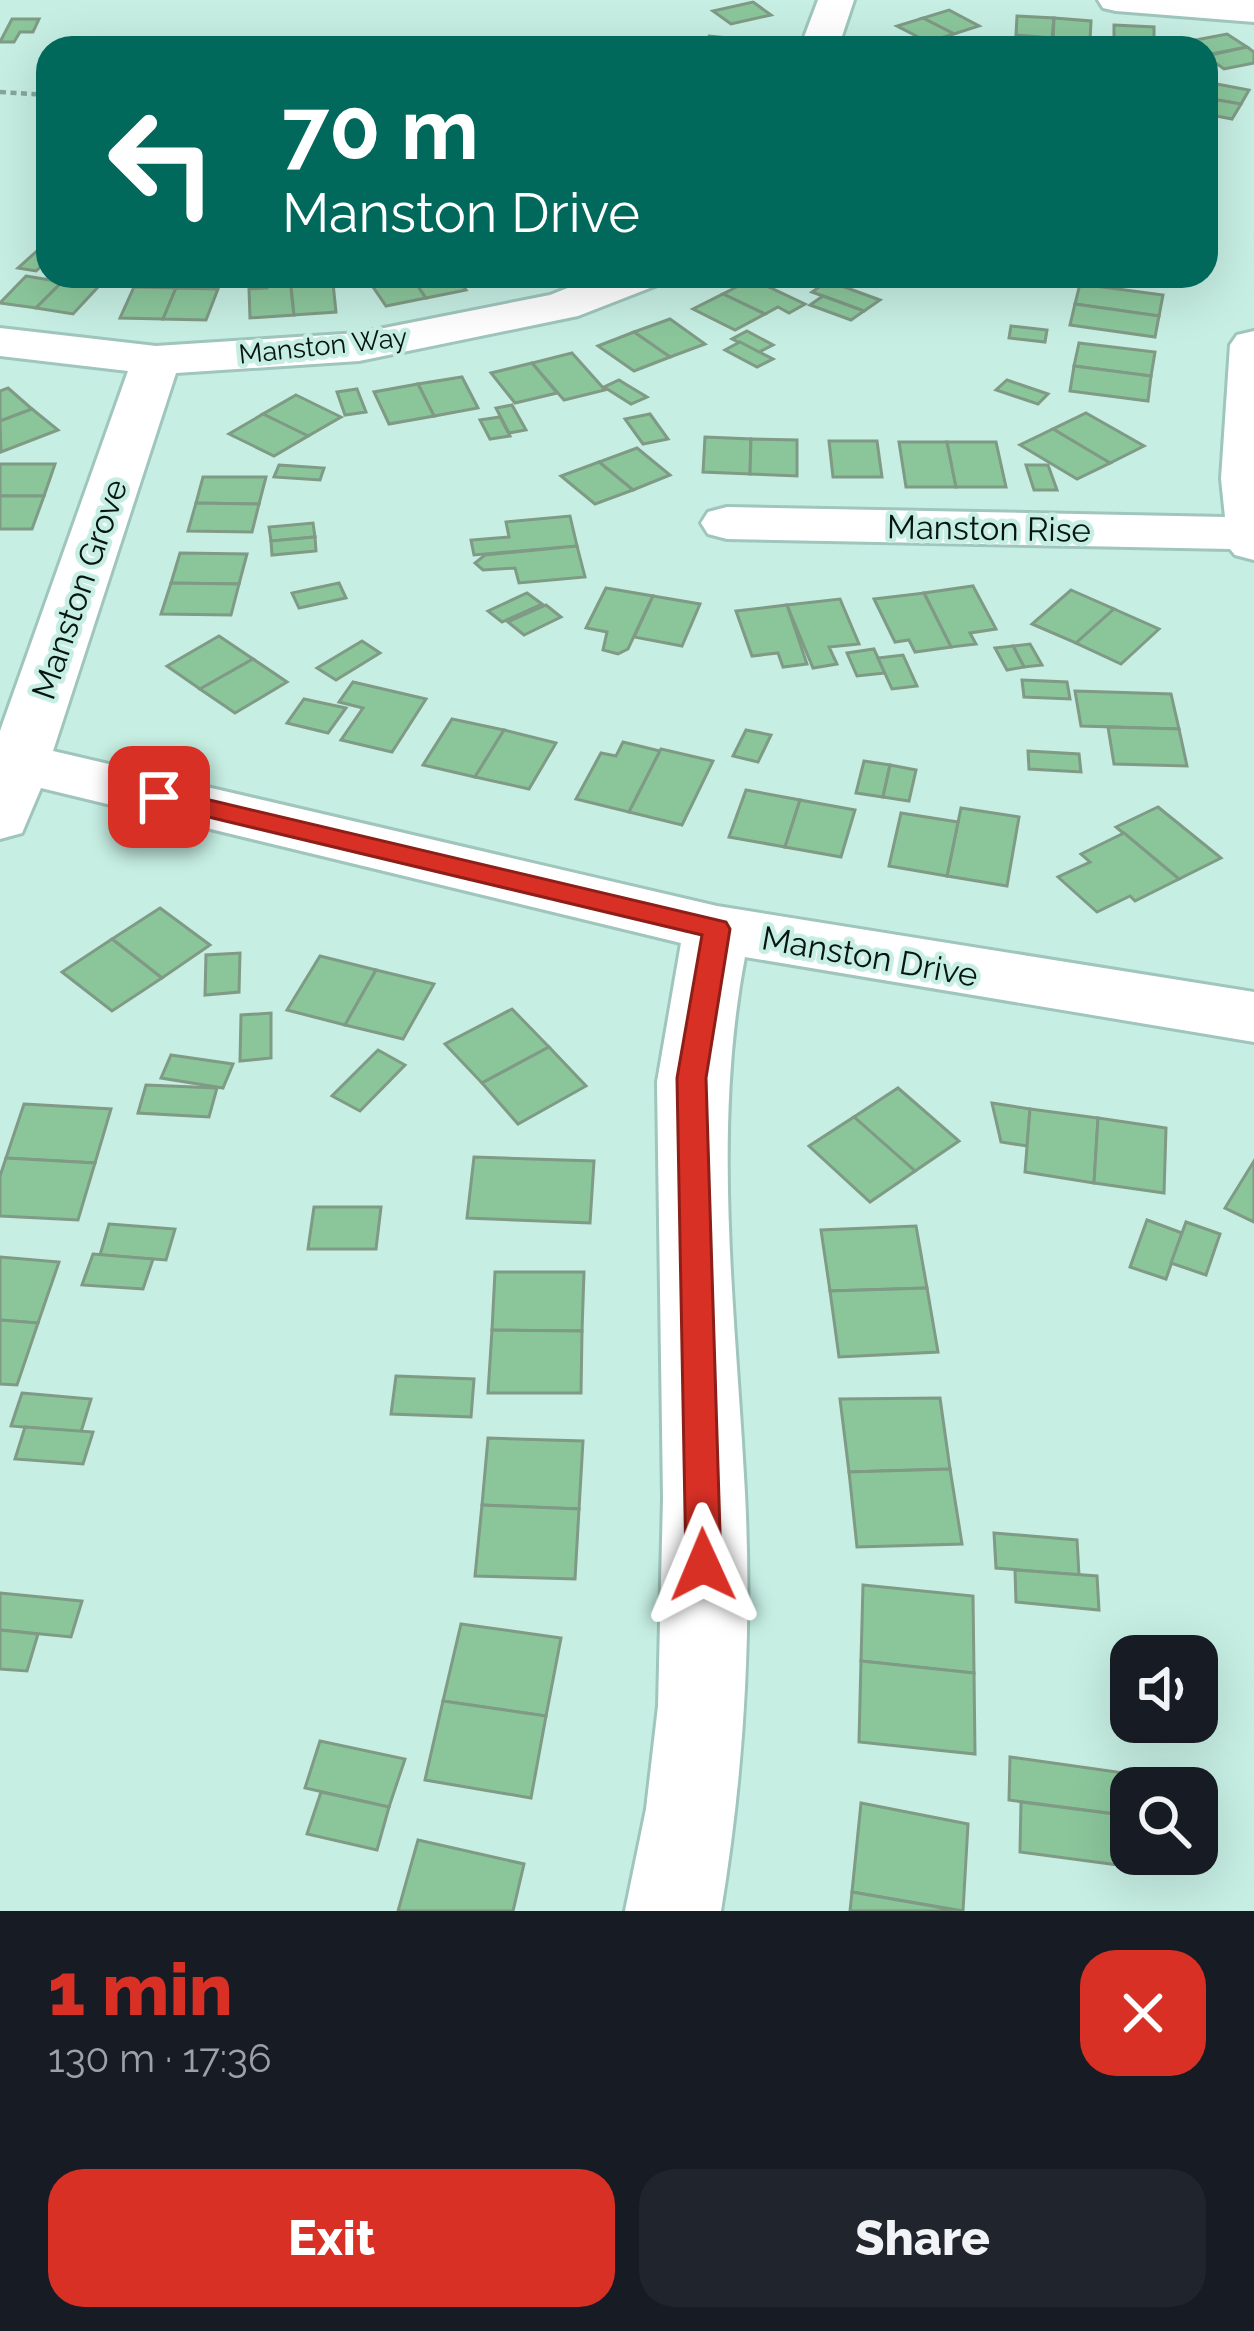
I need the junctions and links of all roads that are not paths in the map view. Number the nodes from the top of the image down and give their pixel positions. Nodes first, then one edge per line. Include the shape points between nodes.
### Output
1 (836, 0) edge
2 (1116, 0) edge
3 (1254, 11) edge
4 (823, 36) edge
5 (608, 288) edge
6 (0, 342) edge
7 (1254, 345) edge
8 (156, 361) junction
9 (727, 524) dead end
10 (1253, 538) edge
11 (7, 780) edge
12 (717, 929) junction
13 (1254, 1017) edge
14 (674, 1911) edge

1 - 4 street
2 - 3 street
5 - 8 street, Manston Way via 562,306 359,346
6 - 8 street, Manston Way
7 - 10 street via 1246,479
8 - 11 street, Manston Grove
9 - 10 street, Manston Rise
11 - 12 street, Manston Drive
12 - 13 street, Manston Drive
12 - 14 street via 692,1078 705,1654 688,1849

